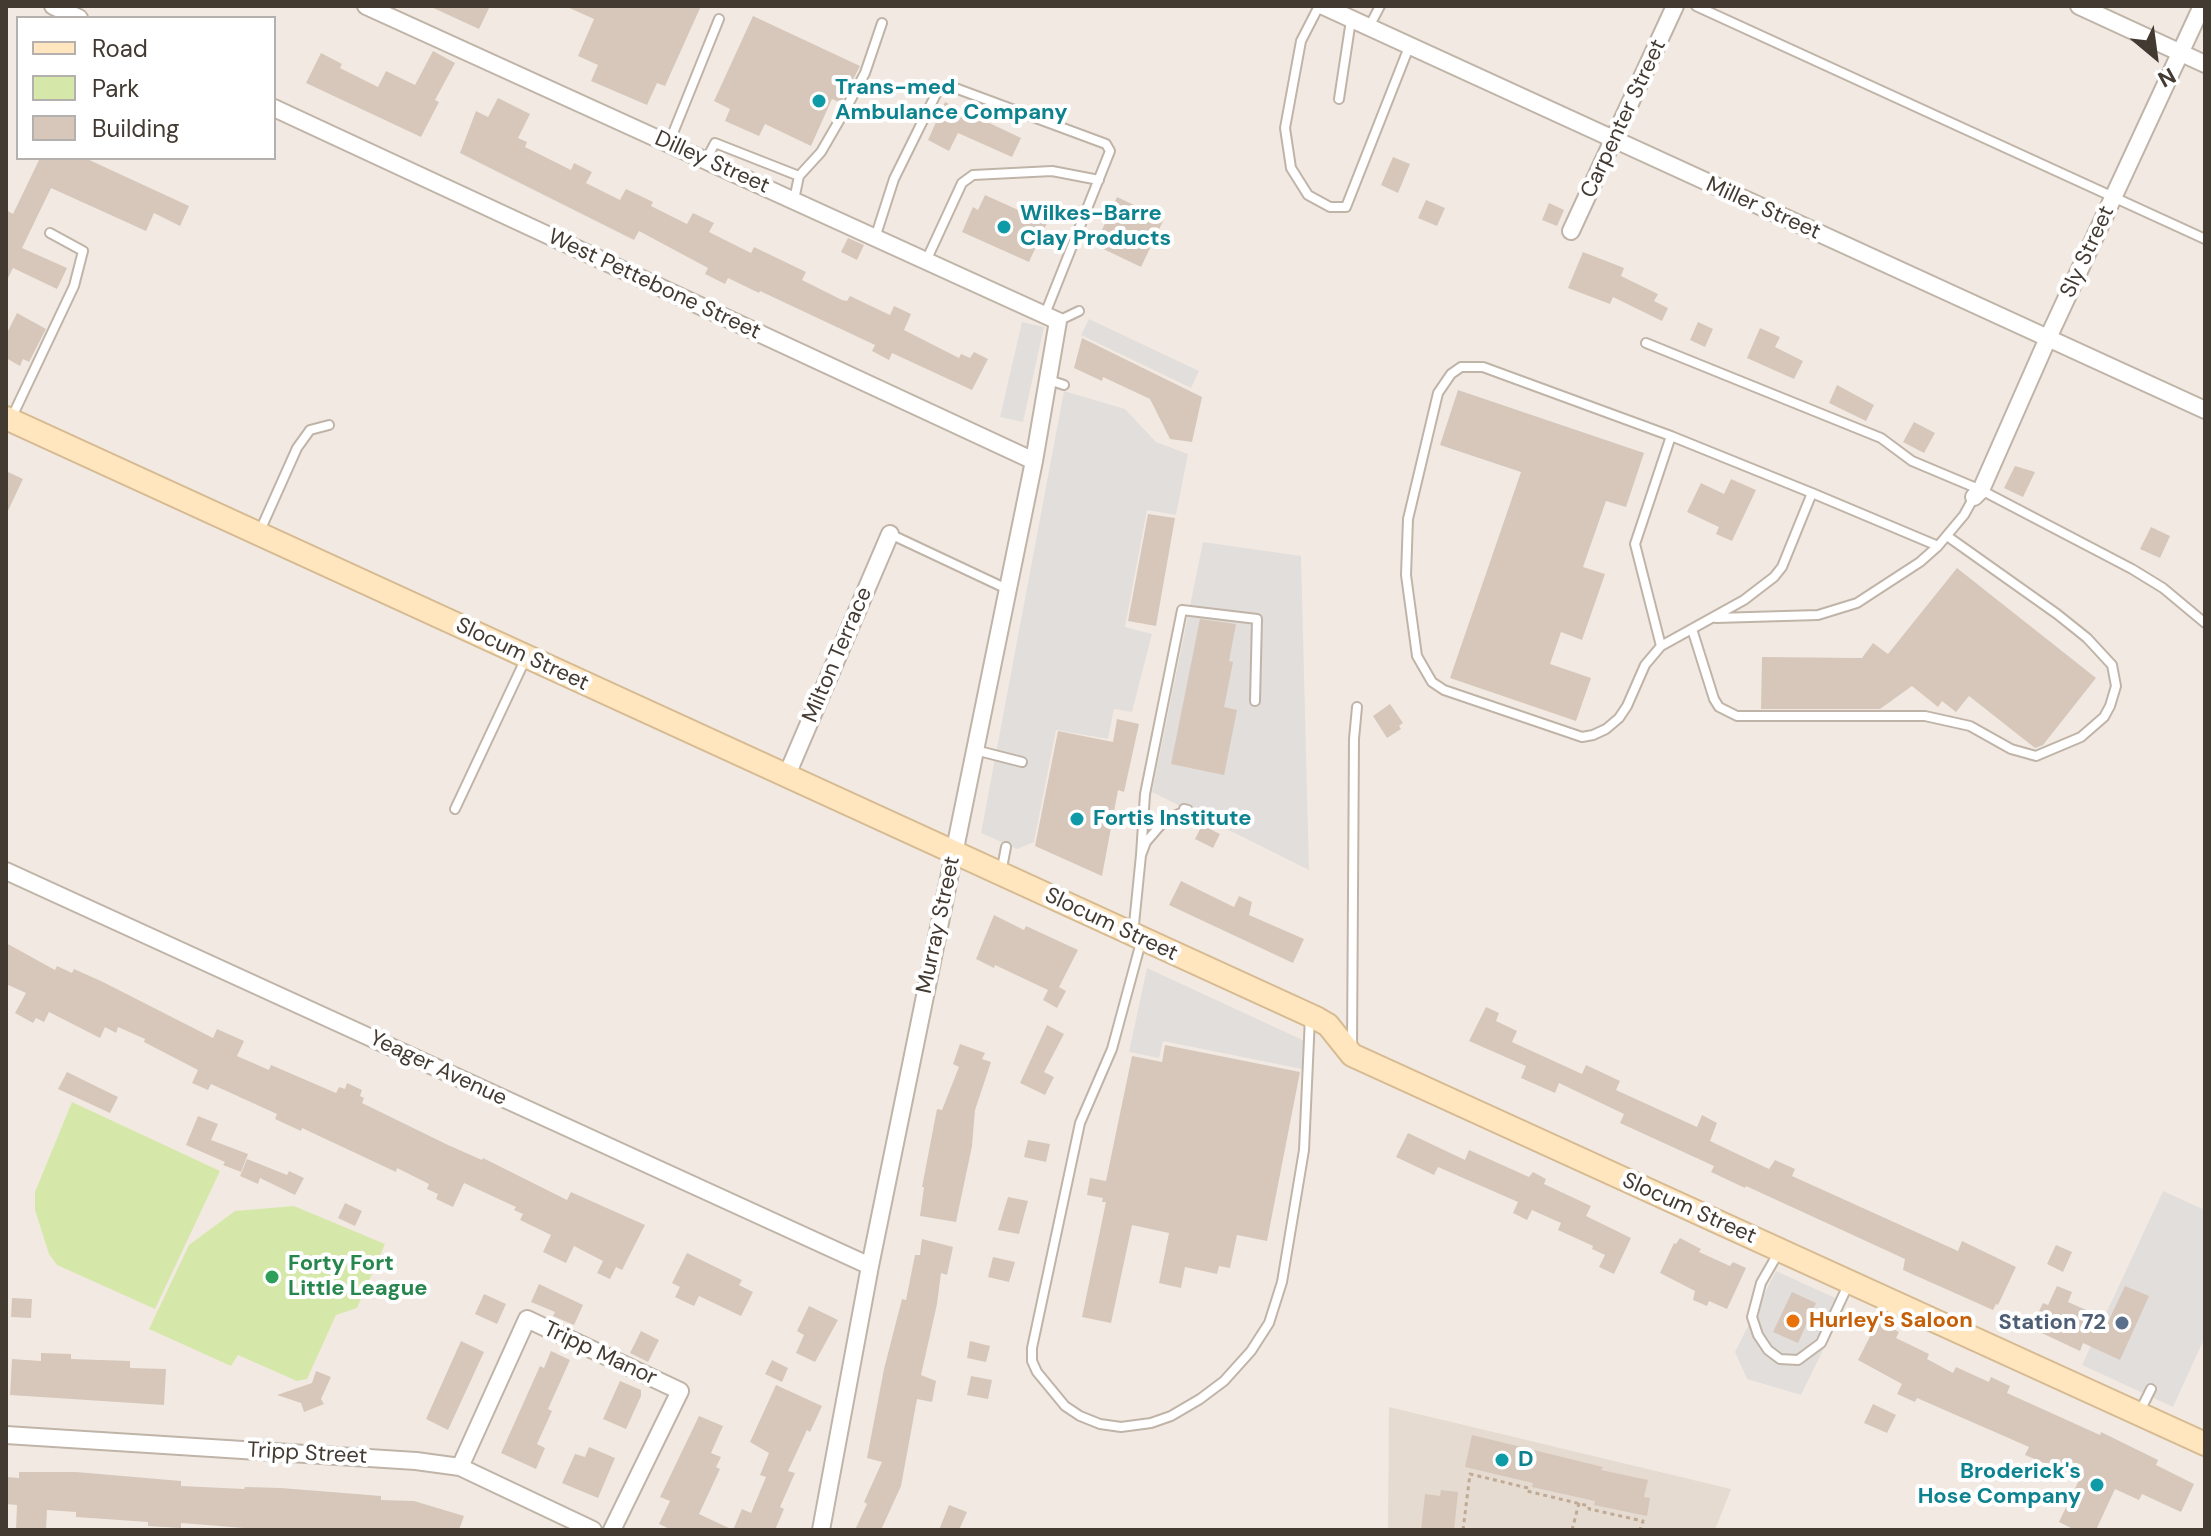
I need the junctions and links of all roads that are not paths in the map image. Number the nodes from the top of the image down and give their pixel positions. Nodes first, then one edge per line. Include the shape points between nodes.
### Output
1 (53, 6) edge
2 (366, 6) edge
3 (1321, 6) edge
4 (1380, 6) edge
5 (1675, 6) edge
6 (1696, 6) edge
7 (2079, 6) edge
8 (2202, 6) edge
9 (393, 12) edge
10 (75, 16) edge
11 (719, 19) dead end
12 (1351, 20) junction
13 (882, 23) dead end
14 (1369, 28) junction
15 (1409, 47) junction
16 (2181, 53) junction
17 (2205, 64) edge
18 (1339, 99) dead end
19 (276, 109) edge
20 (1614, 141) junction
21 (669, 144) junction
22 (706, 161) junction
23 (799, 176) junction
24 (1099, 180) junction
25 (2114, 196) junction
26 (794, 201) junction
27 (1571, 231) dead end
28 (50, 233) dead end
29 (875, 238) junction
30 (2205, 239) edge
31 (926, 261) junction
32 (1079, 311) dead end
33 (1051, 318) junction
34 (2048, 338) junction
35 (1646, 343) dead end
36 (2205, 410) edge
37 (8, 419) edge
38 (329, 425) dead end
39 (1671, 436) junction
40 (1034, 461) junction
41 (1812, 493) junction
42 (1977, 493) junction
43 (258, 534) junction
44 (890, 534) joint
45 (1947, 536) junction
46 (1938, 546) junction
47 (1007, 589) junction
48 (1712, 618) junction
49 (2205, 623) edge
50 (1692, 629) junction
51 (1661, 646) junction
52 (526, 657) junction
53 (1255, 701) dead end
54 (1357, 707) dead end
55 (975, 750) junction
56 (1022, 762) dead end
57 (786, 777) junction
58 (455, 809) dead end
59 (1184, 809) dead end
60 (1006, 847) dead end
61 (955, 853) junction
62 (1141, 855) junction
63 (6, 871) edge
64 (1000, 874) junction
65 (1137, 936) junction
66 (1310, 1016) junction
67 (1352, 1055) junction
68 (1780, 1250) junction
69 (870, 1266) junction
70 (1849, 1282) junction
71 (2151, 1389) dead end
72 (2139, 1414) junction
73 (6, 1435) edge
74 (2205, 1444) edge
75 (460, 1467) junction
76 (593, 1530) edge
77 (612, 1530) edge
78 (821, 1530) edge

1 - 10 street
2 - 9 street, Dilley Street
3 - 12 street, Miller Street
3 - 15 lane via 1301,41 1285,128 1291,168 1308,195 1330,207 1346,207
4 - 14 lane
5 - 20 street, Carpenter Street
6 - 25 lane
7 - 16 street
8 - 16 street, Sly Street
9 - 21 street, Dilley Street
11 - 21 lane
12 - 14 street, Miller Street
12 - 18 lane
13 - 23 lane via 850,101 821,152
14 - 15 street, Miller Street
15 - 20 street, Miller Street
16 - 17 street
16 - 25 street, Sly Street
19 - 40 street, West Pettebone Street
20 - 27 street, Carpenter Street
20 - 34 street, Miller Street
21 - 22 street, Dilley Street
22 - 23 lane via 715,143
22 - 26 street, Dilley Street
23 - 26 lane
24 - 29 lane via 1110,151 1106,144 947,85 938,90 894,179
24 - 31 lane via 1052,171 973,175 962,183
24 - 33 lane
25 - 30 lane
25 - 34 street, Sly Street
26 - 29 street, Dilley Street
28 - 37 lane via 83,251 74,286
29 - 31 street, Dilley Street
31 - 33 street, Dilley Street
32 - 33 lane
33 - 40 street, Murray Street via 1056,383
34 - 36 street, Miller Street
34 - 42 street, Sly Street
35 - 42 lane via 1881,438 1912,461
37 - 43 street, Slocum Street
38 - 43 lane via 310,430 297,448
39 - 41 lane
39 - 51 lane via 1635,544
39 - 51 lane via 1483,367 1461,367 1438,393 1408,519 1406,575 1417,656 1432,682 1444,690 1582,737 1593,735 1619,718 1645,665
40 - 47 street, Murray Street
41 - 46 lane
41 - 48 lane via 1774,577
42 - 45 lane
42 - 49 lane via 2142,575
43 - 52 street, Slocum Street
44 - 47 lane
44 - 57 street, Milton Terrace
45 - 46 lane
45 - 50 lane via 2057,614 2112,665 2116,686 2110,706 2081,737 2036,756 1970,726 1925,716 1737,716 1714,699
46 - 48 lane via 1840,610 1791,618
47 - 55 street, Murray Street
48 - 50 lane
50 - 51 lane
52 - 57 street, Slocum Street
52 - 58 lane
53 - 62 lane via 1257,619 1182,610 1145,794
54 - 67 lane
55 - 56 lane
55 - 61 street, Murray Street
57 - 61 street, Slocum Street
59 - 62 lane via 1188,810 1165,820
60 - 64 lane
61 - 64 street, Slocum Street
61 - 69 street, Murray Street
62 - 65 lane
63 - 69 street, Yeager Avenue
64 - 65 street, Slocum Street
65 - 66 street, Slocum Street
65 - 66 lane via 1112,1049 1080,1123 1032,1348 1037,1372 1080,1416 1121,1427 1171,1416 1224,1381 1269,1323 1282,1282 1304,1150
66 - 67 street, Slocum Street via 1328,1025
67 - 68 street, Slocum Street
68 - 70 street, Slocum Street
68 - 70 lane via 1761,1283 1752,1317 1768,1350 1780,1359 1798,1360 1821,1343
69 - 78 street, Murray Street
70 - 72 street, Slocum Street
71 - 72 lane
72 - 74 street, Slocum Street
73 - 75 street, Tripp Street
75 - 76 street, Tripp Street
75 - 77 street, Tripp Manor via 527,1319 680,1391

